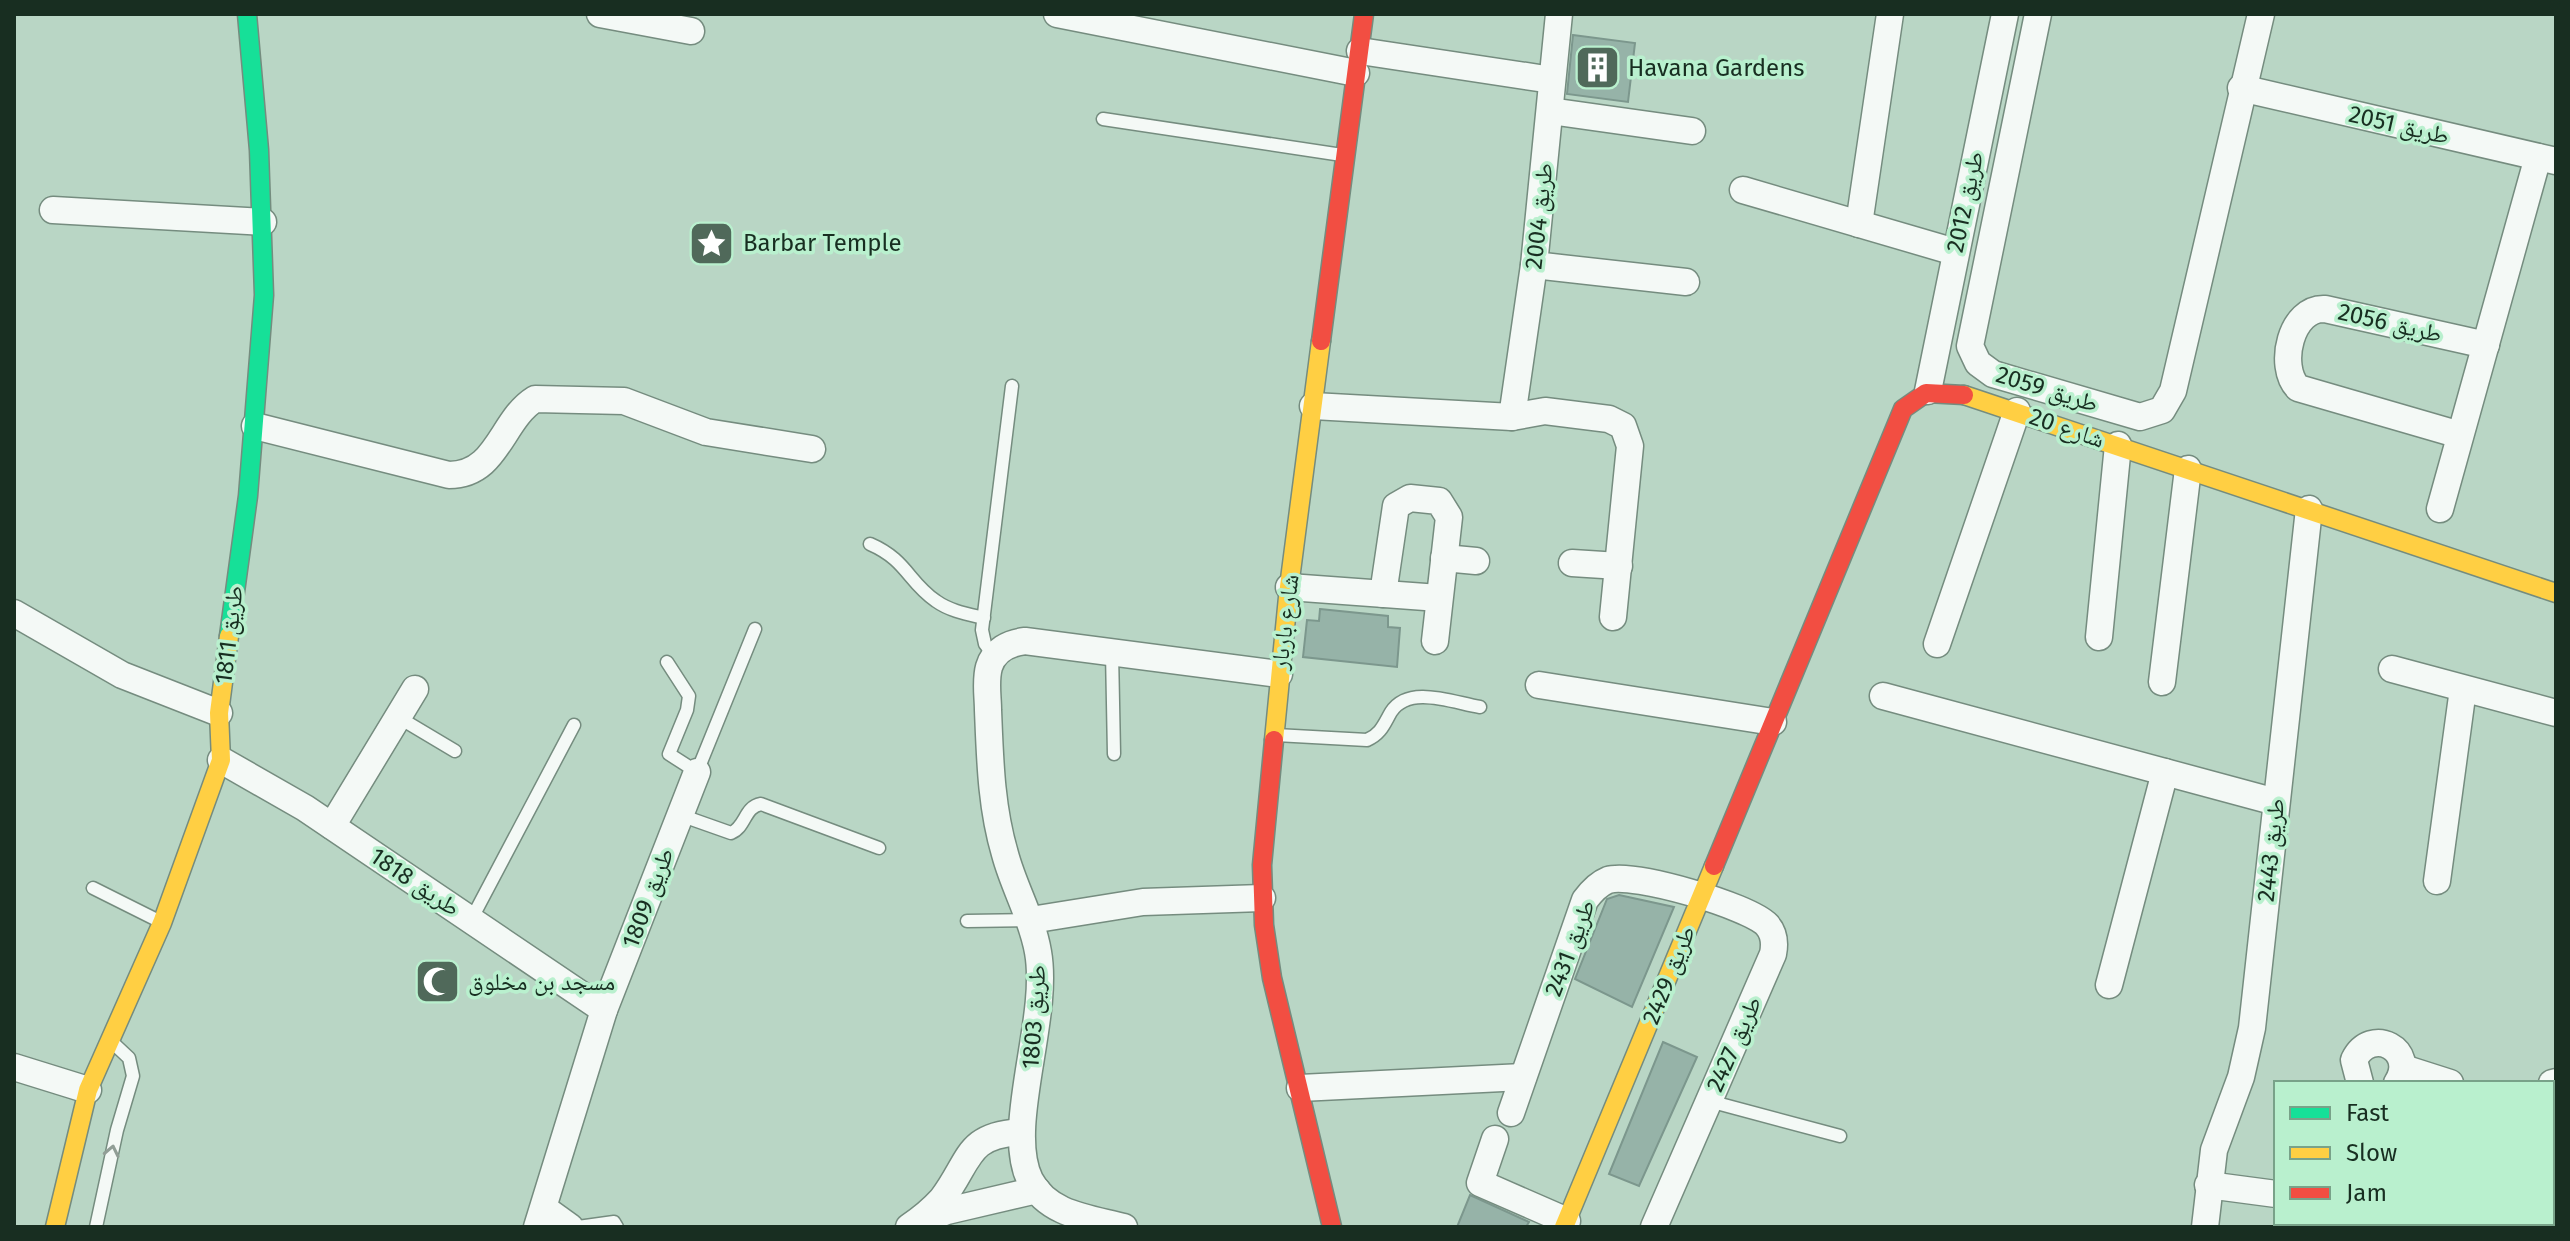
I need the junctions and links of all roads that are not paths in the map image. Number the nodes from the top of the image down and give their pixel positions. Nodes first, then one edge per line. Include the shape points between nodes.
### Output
1 (247, 14) edge
2 (600, 14) edge
3 (1057, 14) edge
4 (1364, 14) edge
5 (1559, 14) edge
6 (1890, 14) edge
7 (2005, 14) edge
8 (2038, 14) edge
9 (2261, 14) edge
10 (691, 31) dead end
11 (1358, 62) junction
12 (1552, 80) junction
13 (2241, 88) junction
14 (1550, 111) junction
15 (1103, 119) dead end
16 (1692, 131) dead end
17 (1345, 156) junction
18 (2547, 159) edge
19 (1743, 190) dead end
20 (53, 210) dead end
21 (263, 222) junction
22 (1859, 224) junction
23 (1955, 252) junction
24 (1534, 265) junction
25 (1686, 282) dead end
26 (2486, 345) junction
27 (1012, 386) dead end
28 (1928, 391) junction
29 (1313, 406) junction
30 (2017, 411) junction
31 (1512, 417) junction
32 (255, 426) junction
33 (2460, 435) junction
34 (2118, 445) junction
35 (812, 449) dead end
36 (2188, 469) junction
37 (2309, 509) junction
38 (2440, 509) dead end
39 (870, 544) dead end
40 (1444, 558) junction
41 (1476, 561) dead end
42 (1572, 563) dead end
43 (1619, 566) junction
44 (1289, 587) junction
45 (2556, 593) edge
46 (1383, 594) junction
47 (1439, 598) junction
48 (14, 613) edge
49 (1613, 617) dead end
50 (984, 618) junction
51 (755, 629) dead end
52 (2099, 637) dead end
53 (1435, 641) dead end
54 (1937, 644) dead end
55 (1112, 652) junction
56 (994, 656) junction
57 (667, 662) dead end
58 (2392, 669) dead end
59 (1279, 674) junction
60 (2162, 682) dead end
61 (1539, 685) dead end
62 (415, 689) dead end
63 (2463, 689) junction
64 (1883, 696) dead end
65 (1480, 707) dead end
66 (219, 713) junction
67 (2556, 713) edge
68 (398, 717) junction
69 (1773, 722) junction
70 (574, 725) dead end
71 (1273, 735) junction
72 (455, 751) dead end
73 (1114, 754) dead end
74 (221, 760) junction
75 (697, 772) junction
76 (2165, 772) junction
77 (2276, 802) junction
78 (680, 815) junction
79 (332, 826) junction
80 (879, 848) dead end
81 (2437, 881) dead end
82 (93, 888) dead end
83 (1702, 895) junction
84 (1262, 898) junction
85 (471, 920) junction
86 (1031, 920) junction
87 (967, 921) dead end
88 (162, 923) junction
89 (2109, 985) dead end
90 (604, 1010) junction
91 (108, 1040) junction
92 (14, 1067) edge
93 (2400, 1076) edge
94 (1523, 1077) junction
95 (2359, 1081) edge
96 (2436, 1081) edge
97 (1300, 1088) junction
98 (88, 1090) junction
99 (1709, 1101) junction
100 (1511, 1113) dead end
101 (1021, 1132) junction
102 (1840, 1136) dead end
103 (1495, 1139) dead end
104 (2208, 1185) junction
105 (2274, 1194) edge
106 (1044, 1208) edge
107 (541, 1218) edge
108 (1566, 1224) edge
109 (55, 1227) edge
110 (96, 1227) edge
111 (570, 1227) edge
112 (578, 1227) edge
113 (617, 1227) edge
114 (909, 1227) edge
115 (1124, 1227) edge
116 (1332, 1227) edge
117 (1654, 1227) edge
118 (2205, 1227) edge

1 - 21 street, طريق 1811
2 - 10 street
3 - 11 street
4 - 11 street, شارع باربار
5 - 12 street, طريق 2004
6 - 22 street
7 - 23 street, طريق 2012
8 - 13 street, طريق 2059 via 1969,336 1978,363 1993,374 2140,417 2167,404
9 - 13 street, طريق 2059
11 - 12 street
11 - 17 street, شارع باربار
12 - 14 street, طريق 2004
13 - 18 street, طريق 2051
14 - 16 street
14 - 24 street, طريق 2004
15 - 17 lane
17 - 29 street, شارع باربار
18 - 26 street
19 - 22 street
20 - 21 street
21 - 32 street, طريق 1811
22 - 23 street
23 - 28 street, طريق 2012
24 - 25 street
24 - 31 street, طريق 2004
26 - 33 street
26 - 33 street, طريق 2056 via 2325,309 2311,310 2296,325 2287,363 2298,388
27 - 50 lane, طريق 1803
28 - 30 street, شارع 20
28 - 69 street via 1903,409
29 - 31 street
29 - 44 street, شارع باربار
30 - 34 street, شارع 20
30 - 54 street
31 - 43 street via 1555,412 1609,419 1628,431
32 - 35 street via 449,475 463,475 486,461 524,405 535,399 624,401 706,432
32 - 66 street, طريق 1811
33 - 38 street
34 - 36 street, شارع 20
34 - 52 street
36 - 37 street, شارع 20
36 - 60 street
37 - 45 street, شارع 20
37 - 77 street, طريق 2443
39 - 50 lane via 897,558 935,601
40 - 41 street
40 - 46 street via 1449,517 1443,504 1410,498 1399,502
40 - 47 street
42 - 43 street
43 - 49 street
44 - 46 street
44 - 59 street, شارع باربار
46 - 47 street
47 - 53 street
48 - 66 street via 122,675
50 - 56 lane, طريق 1803 via 982,637
51 - 75 lane
55 - 56 street via 1025,641
55 - 59 street
55 - 73 lane
56 - 86 street, طريق 1803 via 987,679 993,801 1005,855
57 - 75 lane via 689,696 669,754
58 - 63 street
59 - 71 street, شارع باربار
61 - 69 street
62 - 68 street
63 - 67 street
63 - 81 street
64 - 76 street
65 - 71 lane via 1417,696 1401,702 1379,733 1367,740
66 - 74 street, طريق 1811
68 - 72 lane
68 - 79 street
69 - 83 street, طريق 2429
70 - 85 lane
71 - 84 street, شارع باربار
74 - 79 street, طريق 1818
74 - 88 street, طريق 1811
75 - 78 street, طريق 1809
76 - 77 street
76 - 89 street
77 - 104 street, طريق 2443 via 2250,1045 2217,1139
78 - 80 lane via 731,833 750,808 761,804
78 - 90 street, طريق 1809
79 - 85 street, طريق 1818
82 - 88 lane
83 - 94 street, طريق 2431 via 1618,878 1591,892
83 - 99 street, طريق 2427 via 1762,921 1775,947
83 - 108 street, طريق 2429
84 - 86 street via 1143,902
84 - 97 street, شارع باربار via 1272,978
85 - 90 street, طريق 1818
86 - 87 lane
86 - 101 street, طريق 1803 via 1039,953 1040,1001
88 - 91 street, طريق 1811
90 - 107 street, طريق 1809
91 - 98 street, طريق 1811
110 -> 91 lane via 133,1076 124,1050
92 - 98 street
93 - 95 street via 2399,1052 2371,1043 2354,1060
93 - 96 street
94 - 97 street
94 - 100 street, طريق 2431
97 - 116 street, شارع باربار
98 - 109 street, طريق 1811
99 - 102 lane
99 - 117 street, طريق 2427
101 - 106 street, طريق 1803 via 1024,1165
101 - 114 street via 979,1142 941,1200
103 - 108 street via 1480,1183
104 - 105 street
104 - 118 street, طريق 2443
106 - 114 street via 947,1211
106 - 115 street
107 - 111 street, طريق 1809
112 - 113 lane via 614,1222

